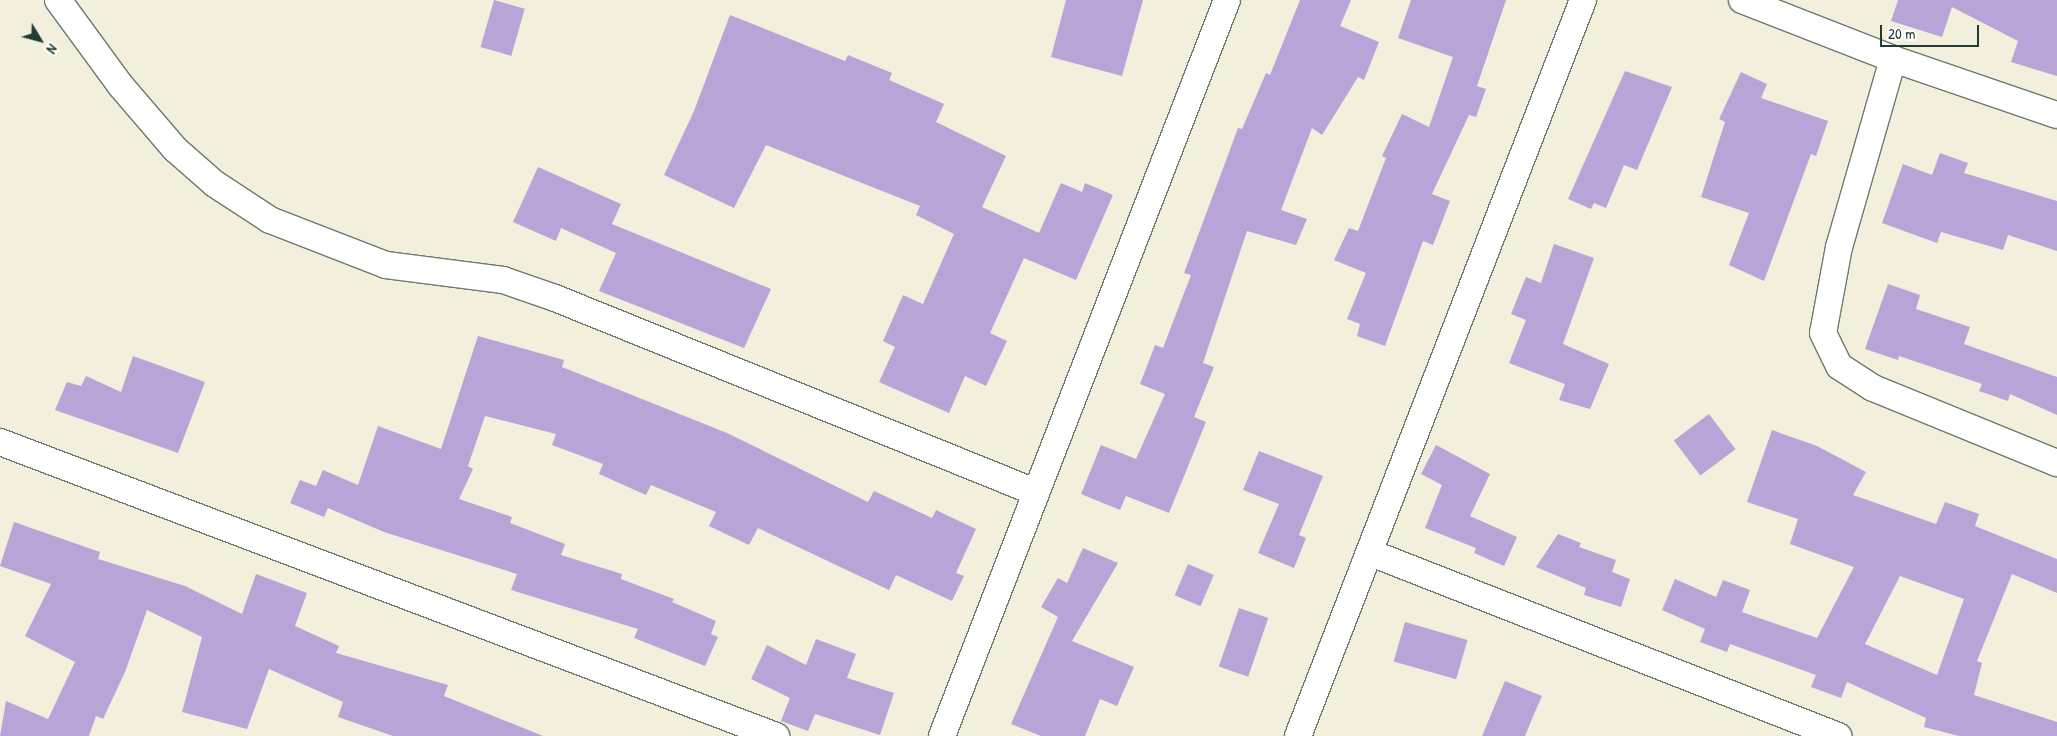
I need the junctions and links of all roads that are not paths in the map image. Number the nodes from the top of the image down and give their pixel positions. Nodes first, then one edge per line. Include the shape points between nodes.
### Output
1 (58, 0) edge
2 (1227, 0) edge
3 (1583, 0) edge
4 (1742, 0) edge
5 (1893, 60) junction
6 (2057, 115) edge
7 (0, 442) edge
8 (2057, 463) edge
9 (1035, 492) junction
10 (1371, 553) junction
11 (776, 736) edge
12 (942, 736) edge
13 (1298, 736) edge
14 (1838, 736) edge

1 - 9 street via 121,86 175,149 215,184 270,220 386,266 503,280 555,298
2 - 9 street
3 - 10 street via 1488,235
4 - 5 street
5 - 6 street
5 - 8 street via 1839,246 1822,333 1839,366 1873,388
7 - 11 street
9 - 12 street
10 - 13 street
10 - 14 street

